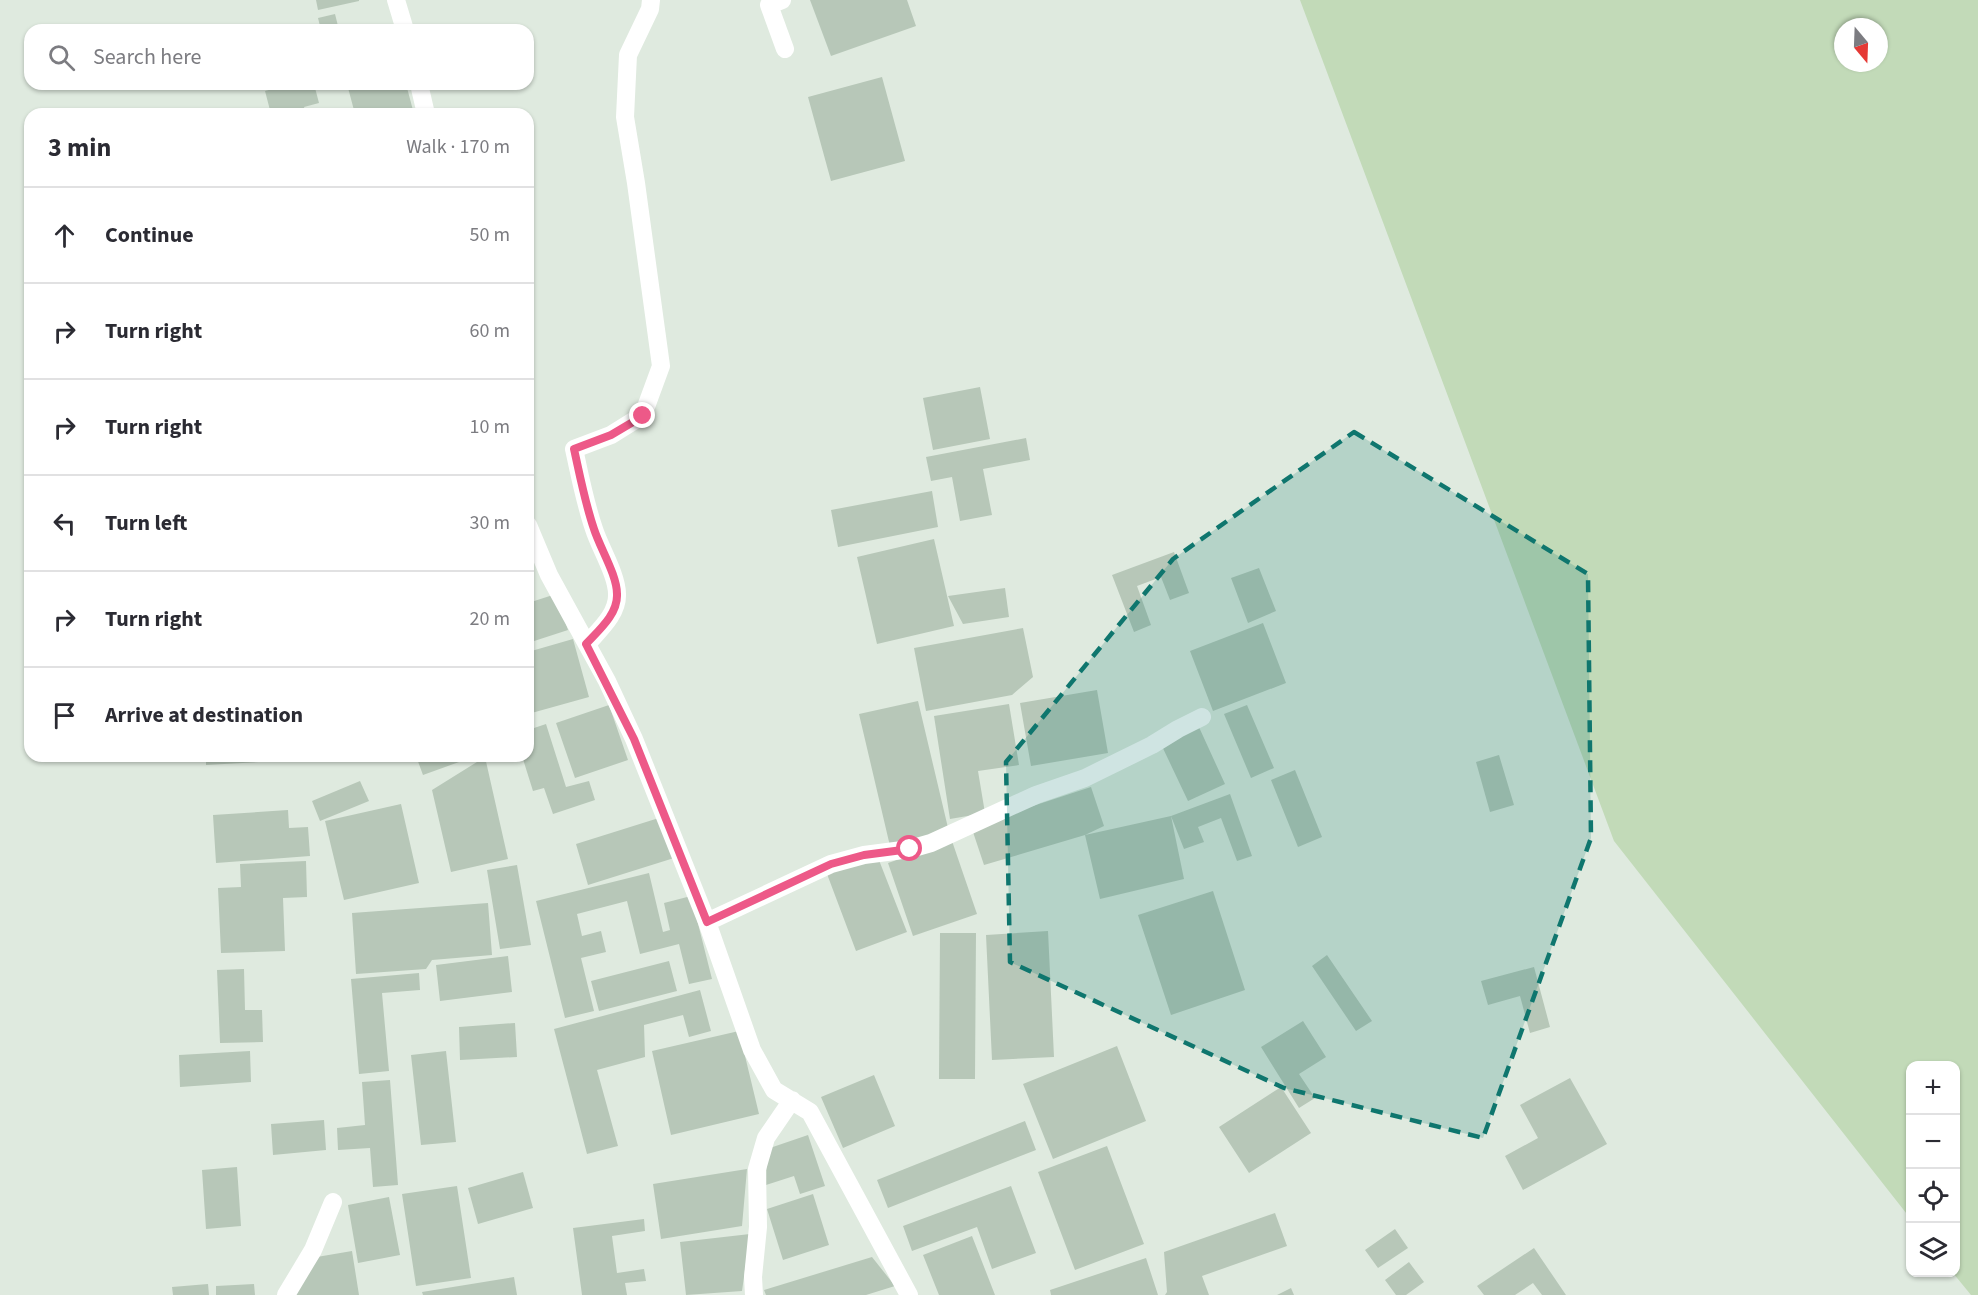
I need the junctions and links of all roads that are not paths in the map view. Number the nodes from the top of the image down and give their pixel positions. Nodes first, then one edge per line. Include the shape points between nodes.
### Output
1 (396, 0) edge
2 (651, 0) edge
3 (783, 0) edge
4 (403, 24) edge
5 (784, 49) dead end
6 (420, 90) edge
7 (425, 108) edge
8 (534, 539) edge
9 (586, 644) junction
10 (1202, 717) dead end
11 (707, 922) junction
12 (792, 1100) junction
13 (333, 1202) dead end
14 (286, 1295) edge
15 (754, 1295) edge
16 (909, 1295) edge

1 - 4 street
2 - 9 street via 628,55 625,117 661,366 643,416 611,435 574,449 594,529 617,595 612,615
3 - 5 street via 769,5
6 - 7 street
8 - 9 street
9 - 11 street via 634,739
10 - 11 street via 1085,778 1036,795 931,843 831,864
11 - 12 street via 752,1050 774,1090
12 - 15 street via 766,1138 758,1169
12 - 16 street via 810,1112
13 - 14 street via 313,1250

